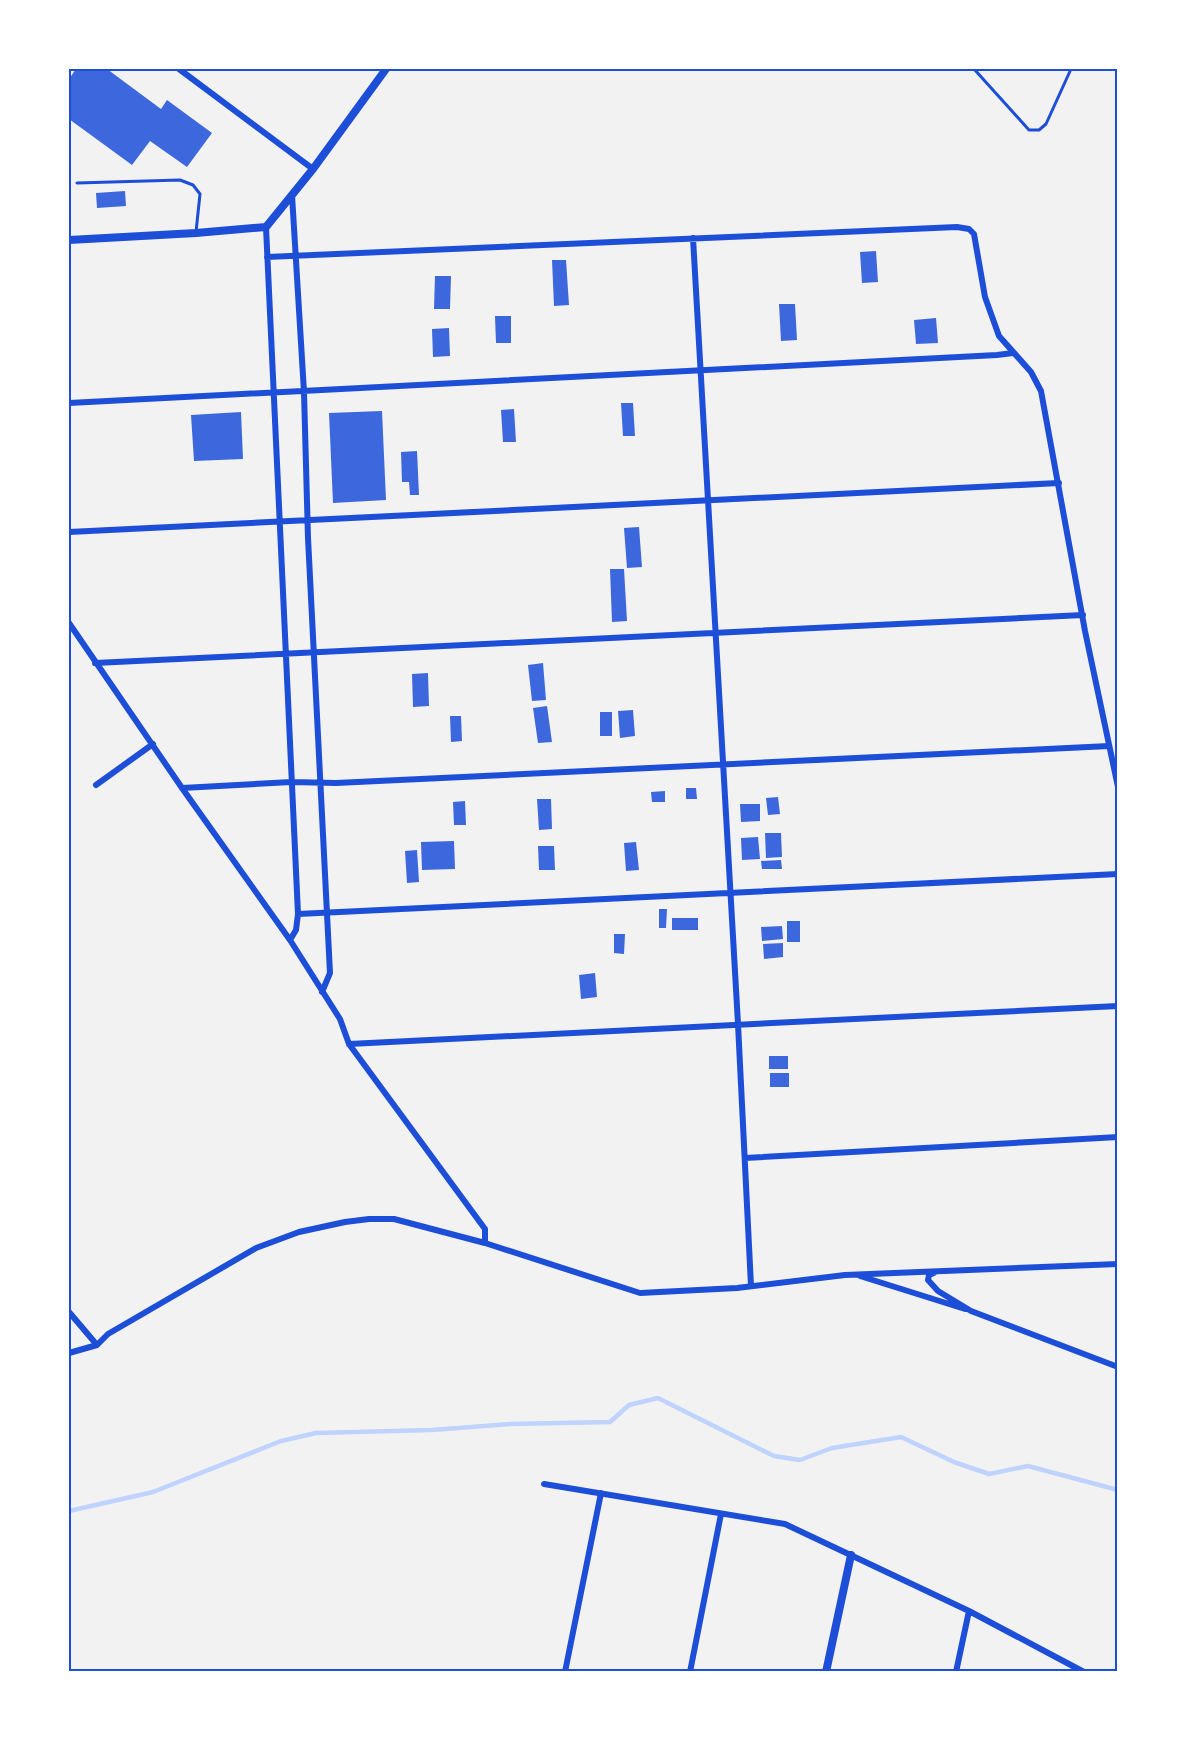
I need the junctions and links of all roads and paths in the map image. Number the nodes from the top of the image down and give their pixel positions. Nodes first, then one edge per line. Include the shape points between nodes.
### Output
1 (179, 69) edge
2 (386, 69) edge
3 (974, 69) edge
4 (1071, 69) edge
5 (313, 169) junction
6 (77, 183) dead end
7 (292, 195) junction
8 (266, 227) junction
9 (196, 233) junction
10 (693, 238) junction
11 (69, 240) edge
12 (295, 256) junction
13 (267, 257) junction
14 (1013, 353) junction
15 (701, 370) junction
16 (304, 392) junction
17 (273, 394) junction
18 (69, 404) edge
19 (1059, 483) junction
20 (708, 501) junction
21 (307, 521) junction
22 (279, 523) junction
23 (69, 532) edge
24 (1083, 615) junction
25 (69, 622) edge
26 (715, 633) junction
27 (313, 653) junction
28 (285, 654) junction
29 (95, 663) junction
30 (153, 744) junction
31 (1109, 746) junction
32 (723, 764) junction
33 (291, 782) junction
34 (320, 783) junction
35 (96, 785) dead end
36 (182, 788) junction
37 (1118, 788) edge
38 (1118, 874) edge
39 (730, 893) junction
40 (326, 913) junction
41 (298, 914) junction
42 (290, 940) junction
43 (322, 992) junction
44 (1118, 1006) edge
45 (738, 1024) junction
46 (349, 1044) junction
47 (1118, 1137) edge
48 (745, 1158) junction
49 (485, 1243) junction
50 (1118, 1264) edge
51 (936, 1272) junction
52 (858, 1275) junction
53 (751, 1286) junction
54 (971, 1311) junction
55 (69, 1312) edge
56 (97, 1345) junction
57 (69, 1353) edge
58 (1118, 1367) edge
59 (544, 1484) dead end
60 (601, 1493) junction
61 (721, 1514) junction
62 (851, 1555) junction
63 (969, 1611) junction
64 (565, 1672) edge
65 (690, 1672) edge
66 (826, 1672) edge
67 (956, 1672) edge
68 (1083, 1672) edge

1 - 5 street
2 - 5 street
3 - 4 lane via 1029,130 1039,130 1046,124
5 - 7 street
6 - 9 lane via 180,180 194,185 200,194
7 - 8 street
7 - 12 street
8 - 9 street
8 - 13 street
9 - 11 street
10 - 12 street
10 - 14 street via 969,229 977,243 981,280 993,323
10 - 15 street
12 - 13 street
12 - 16 street
13 - 17 street
14 - 15 street
14 - 19 street via 1031,372 1041,391
15 - 16 street
15 - 20 street
16 - 17 street
16 - 21 street
17 - 18 street
17 - 22 street
19 - 20 street
19 - 24 street
20 - 21 street
20 - 26 street
21 - 22 street
21 - 27 street
22 - 23 street
22 - 28 street
24 - 26 street
24 - 31 street
25 - 29 street
26 - 27 street
26 - 32 street
27 - 28 street
27 - 34 street
28 - 29 street
28 - 33 street
29 - 30 street
30 - 35 street
30 - 36 street
31 - 32 street
31 - 37 street
32 - 34 street
32 - 39 street
33 - 34 street
33 - 36 street
33 - 41 street
34 - 40 street
36 - 42 street
38 - 39 street
39 - 40 street
39 - 45 street
40 - 41 street
40 - 43 street via 330,973
41 - 42 street
42 - 43 street
43 - 46 street via 340,1019
44 - 45 street
45 - 46 street
45 - 48 street
46 - 49 street via 485,1229
47 - 48 street
48 - 53 street
49 - 53 street via 640,1293
49 - 56 street via 393,1219 345,1221 299,1232 256,1248 108,1334
50 - 51 street
51 - 52 street
51 - 54 street via 928,1280 934,1287
52 - 53 street
52 - 54 street
54 - 58 street
55 - 56 street
56 - 57 street
59 - 60 street
60 - 61 street
60 - 64 street
61 - 62 street via 785,1524
61 - 65 street
62 - 63 street
62 - 66 street
63 - 67 street
63 - 68 street

